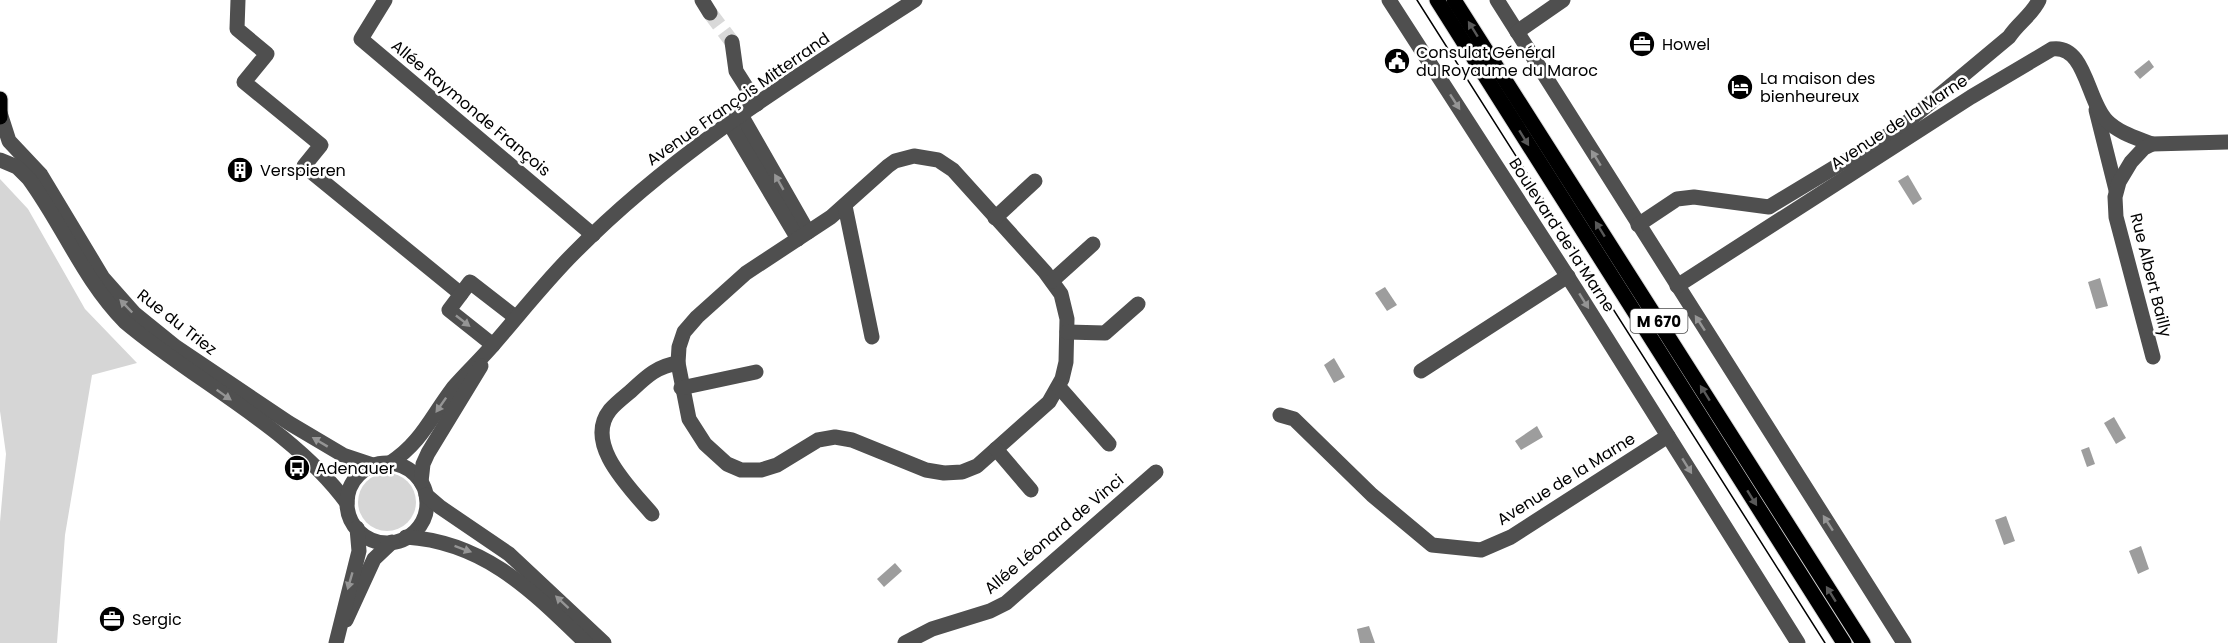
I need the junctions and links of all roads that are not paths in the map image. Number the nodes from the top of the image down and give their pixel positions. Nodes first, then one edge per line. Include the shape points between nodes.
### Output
1 (238, 0) edge
2 (385, 0) edge
3 (915, 0) edge
4 (1389, 0) edge
5 (1437, 0) edge
6 (1454, 0) edge
7 (1497, 0) edge
8 (1563, 0) edge
9 (2039, 0) edge
10 (1517, 32) junction
11 (732, 42) tunnel mouth
12 (0, 99) edge
13 (2094, 102) junction
14 (757, 104) junction
15 (0, 115) edge
16 (735, 119) junction
17 (2228, 142) edge
18 (2152, 144) junction
19 (0, 160) edge
20 (1035, 181) dead end
21 (2116, 190) junction
22 (845, 206) junction
23 (995, 218) junction
24 (1638, 225) junction
25 (593, 235) junction
26 (803, 236) junction
27 (1093, 244) dead end
28 (1568, 276) junction
29 (1052, 281) junction
30 (1677, 286) junction
31 (461, 294) junction
32 (1138, 304) dead end
33 (515, 318) junction
34 (1067, 332) junction
35 (872, 338) dead end
36 (493, 345) junction
37 (2153, 357) dead end
38 (678, 363) junction
39 (1421, 370) dead end
40 (756, 372) dead end
41 (1059, 387) junction
42 (681, 388) junction
43 (1280, 415) dead end
44 (1668, 436) junction
45 (1109, 444) dead end
46 (996, 449) junction
47 (390, 463) junction
48 (373, 465) junction
49 (1155, 472) dead end
50 (423, 489) junction
51 (1031, 490) dead end
52 (347, 503) junction
53 (652, 514) dead end
54 (357, 528) junction
55 (399, 540) junction
56 (337, 638) edge
57 (586, 643) edge
58 (604, 643) edge
59 (905, 643) edge
60 (1798, 643) edge
61 (1844, 643) edge
62 (1863, 643) edge
63 (1904, 643) edge

1 - 31 street via 237,29 267,54 244,82 321,145 304,166
2 - 25 street, Allée Raymonde François via 362,39
3 - 14 street, Avenue François Mitterrand
4 -> 28 street, Boulevard de la Marne
5 -> 61 main road, Boulevard de la Marne / M 670
62 -> 6 main road, M 670
7 - 10 street
8 - 10 street
9 - 24 street via 2008,37 1900,128 1769,207 1694,197 1677,199
24 -> 10 street
11 - 14 street via 736,71
12 - 15 main road
13 - 18 street via 2106,121
13 - 21 street
13 - 30 street, Avenue de la Marne via 2074,57 2063,50 2052,50 1971,97
14 - 16 street, Avenue François Mitterrand
48 -> 15 street, Rue du Triez via 343,454 289,423 134,314 103,278 41,175 9,141
16 - 25 street, Avenue François Mitterrand via 659,176
16 - 26 street
17 - 18 street
18 - 21 street, Rue Albert Bailly via 2131,162
19 -> 52 street, Rue du Triez via 29,179 89,279 125,322 278,435 317,469
20 - 23 street
21 - 37 street, Rue Albert Bailly via 2116,217
22 - 23 street via 895,161 922,156 946,164
22 - 26 street
22 - 35 street
23 - 29 street
24 - 30 street
25 - 33 street, Avenue François Mitterrand
26 - 38 street via 755,267 697,317 681,339
27 - 29 street
28 - 39 street
28 -> 44 street, Boulevard de la Marne
29 - 34 street via 1065,303
63 -> 30 street
31 - 33 street via 470,282
31 -> 36 street via 448,310
32 - 34 street via 1105,333
33 - 36 street, Avenue François Mitterrand
34 - 41 street
36 -> 47 street, Avenue François Mitterrand via 453,388 413,445
36 - 50 street, Avenue François Mitterrand via 428,453 423,464
38 - 42 street
38 - 53 street via 651,372 610,410 602,429 610,461
40 - 42 street
41 - 45 street
41 - 46 street via 1043,408
42 - 46 street via 689,419 698,435 719,459 741,470 777,465 810,444 835,437 944,473 970,469
43 - 44 street, Avenue de la Marne via 1294,419 1372,495 1432,545 1481,550 1511,537
44 -> 60 street, Boulevard de la Marne
46 - 51 street
47 - 48 street
47 - 50 street via 405,467
48 - 52 street via 354,480
49 - 59 street, Allée Léonard de Vinci via 1006,603 932,629
50 - 55 street via 423,520 416,530
58 -> 50 street via 509,554
52 - 54 street
54 - 55 street via 375,540
54 -> 56 street via 358,552
55 - 56 street via 374,559
55 -> 57 street via 427,540 452,546 493,564 527,588

